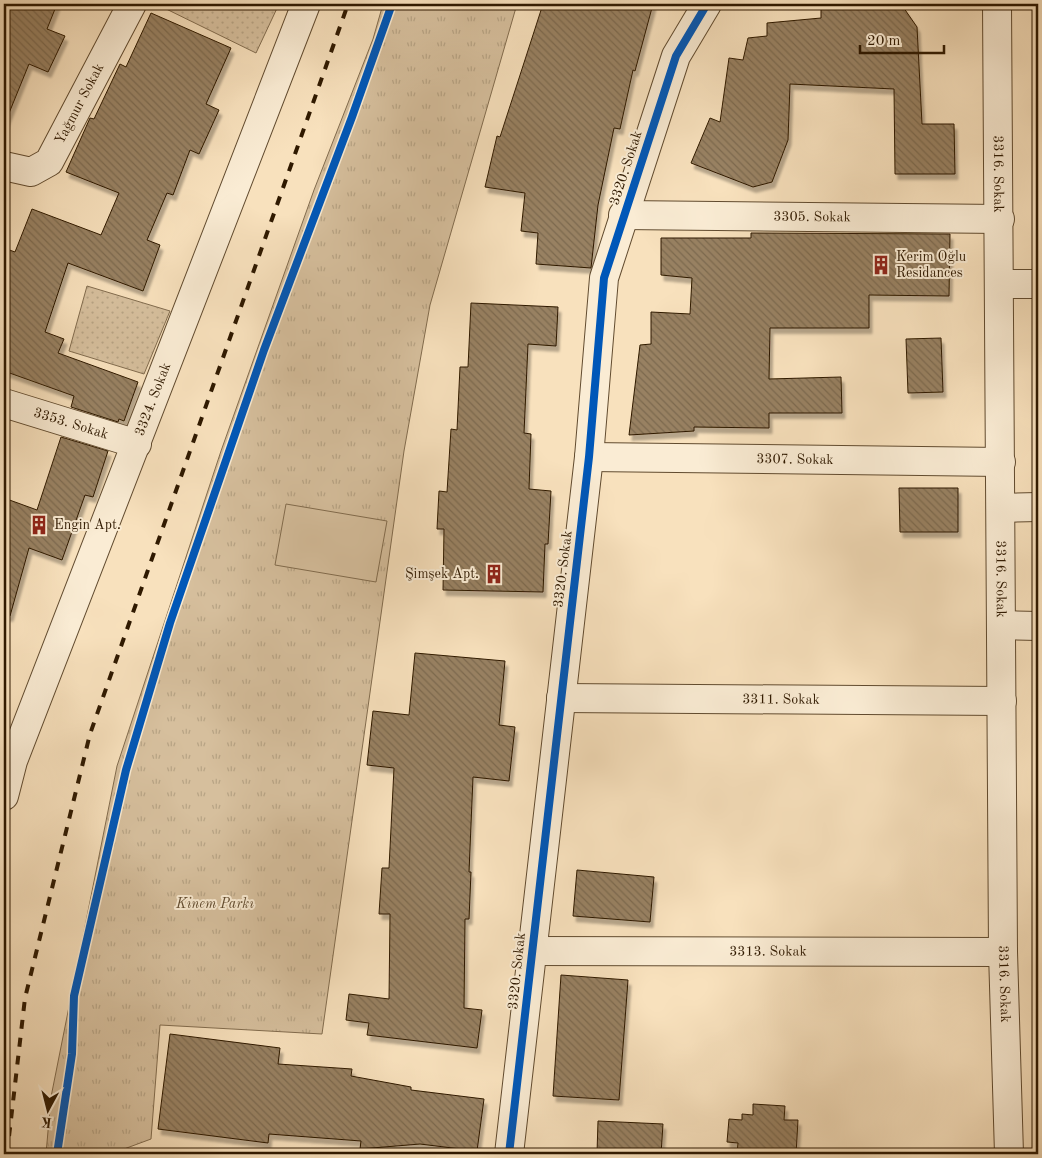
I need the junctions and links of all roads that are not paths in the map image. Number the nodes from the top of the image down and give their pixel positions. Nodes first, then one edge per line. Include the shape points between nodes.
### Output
1 (132, 4) edge
2 (306, 4) edge
3 (707, 4) edge
4 (998, 4) edge
5 (4, 166) edge
6 (623, 215) junction
7 (1000, 218) junction
8 (1000, 284) junction
9 (1038, 284) edge
10 (4, 403) edge
11 (137, 444) junction
12 (590, 457) junction
13 (1001, 462) junction
14 (1038, 507) edge
15 (1001, 508) junction
16 (1002, 625) junction
17 (1038, 626) edge
18 (561, 698) junction
19 (1002, 701) junction
20 (9, 759) edge
21 (4, 796) edge
22 (532, 951) junction
23 (1003, 952) junction
24 (509, 1154) edge
25 (1009, 1154) edge

1 - 5 street, Yağmur Sokak via 49,162 31,172
2 - 11 street, 3324. Sokak
3 - 6 street, 3320. Sokak via 676,56
4 - 7 street, 3316. Sokak
6 - 7 street, 3305. Sokak
6 - 12 street, 3320. Sokak via 604,278
7 - 8 street, 3316. Sokak
8 - 9 street
8 - 13 street, 3316. Sokak
10 - 11 street, 3353. Sokak
11 - 20 street, 3324. Sokak
12 - 13 street, 3307. Sokak
12 - 18 street, 3320. Sokak
13 - 15 street, 3316. Sokak
14 - 15 street
15 - 16 street, 3316. Sokak
16 - 17 street
16 - 19 street, 3316. Sokak
18 - 19 street, 3311. Sokak
18 - 22 street, 3320. Sokak
19 - 23 street, 3316. Sokak
20 - 21 street, 3324. Sokak
22 - 23 street, 3313. Sokak
22 - 24 street, 3320. Sokak
23 - 25 street, 3316. Sokak

